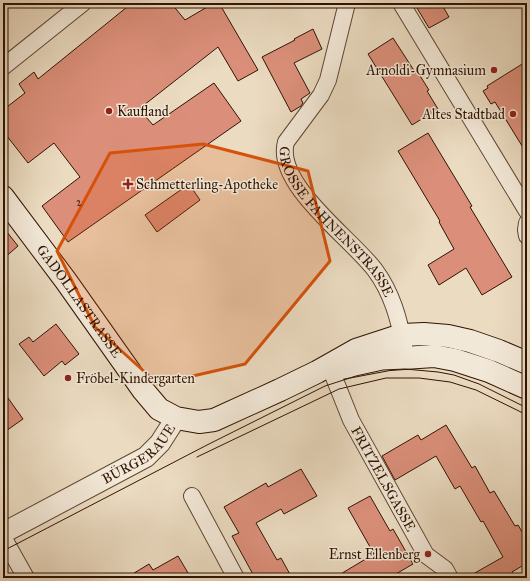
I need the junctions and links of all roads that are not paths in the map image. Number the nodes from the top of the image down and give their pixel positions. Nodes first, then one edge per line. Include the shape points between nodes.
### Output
1 (83, 3) edge
2 (348, 3) edge
3 (401, 3) edge
4 (3, 67) edge
5 (3, 197) edge
6 (527, 211) edge
7 (527, 223) edge
8 (527, 236) edge
9 (402, 335) junction
10 (407, 358) junction
11 (527, 363) edge
12 (324, 371) junction
13 (527, 388) edge
14 (176, 418) junction
15 (192, 496) dead end
16 (3, 533) edge
17 (3, 537) edge
18 (26, 578) edge
19 (236, 578) edge
20 (450, 578) edge

1 - 4 street
2 - 9 street, GROSSE FAHNENSTRASSE via 328,80 321,95 286,142 284,150 289,172 306,196 334,228 362,254 380,278 394,304
3 - 6 street
5 - 14 main road, GADOLLASTRASSE via 143,390 159,409
7 - 8 street
9 - 10 street, GROSSE FAHNENSTRASSE
9 - 11 main road, BÜRGERAUE via 448,336 470,341
9 - 12 main road, BÜRGERAUE via 356,350
10 - 12 main road, BÜRGERAUE
10 - 13 main road, BÜRGERAUE via 434,356 455,360 489,371
12 - 14 main road, BÜRGERAUE via 214,420 198,422
12 - 20 street, FRITZELSGASSE via 426,555 445,568
14 - 16 street, BÜRGERAUE via 160,443 146,457
15 - 19 street
17 - 18 street

